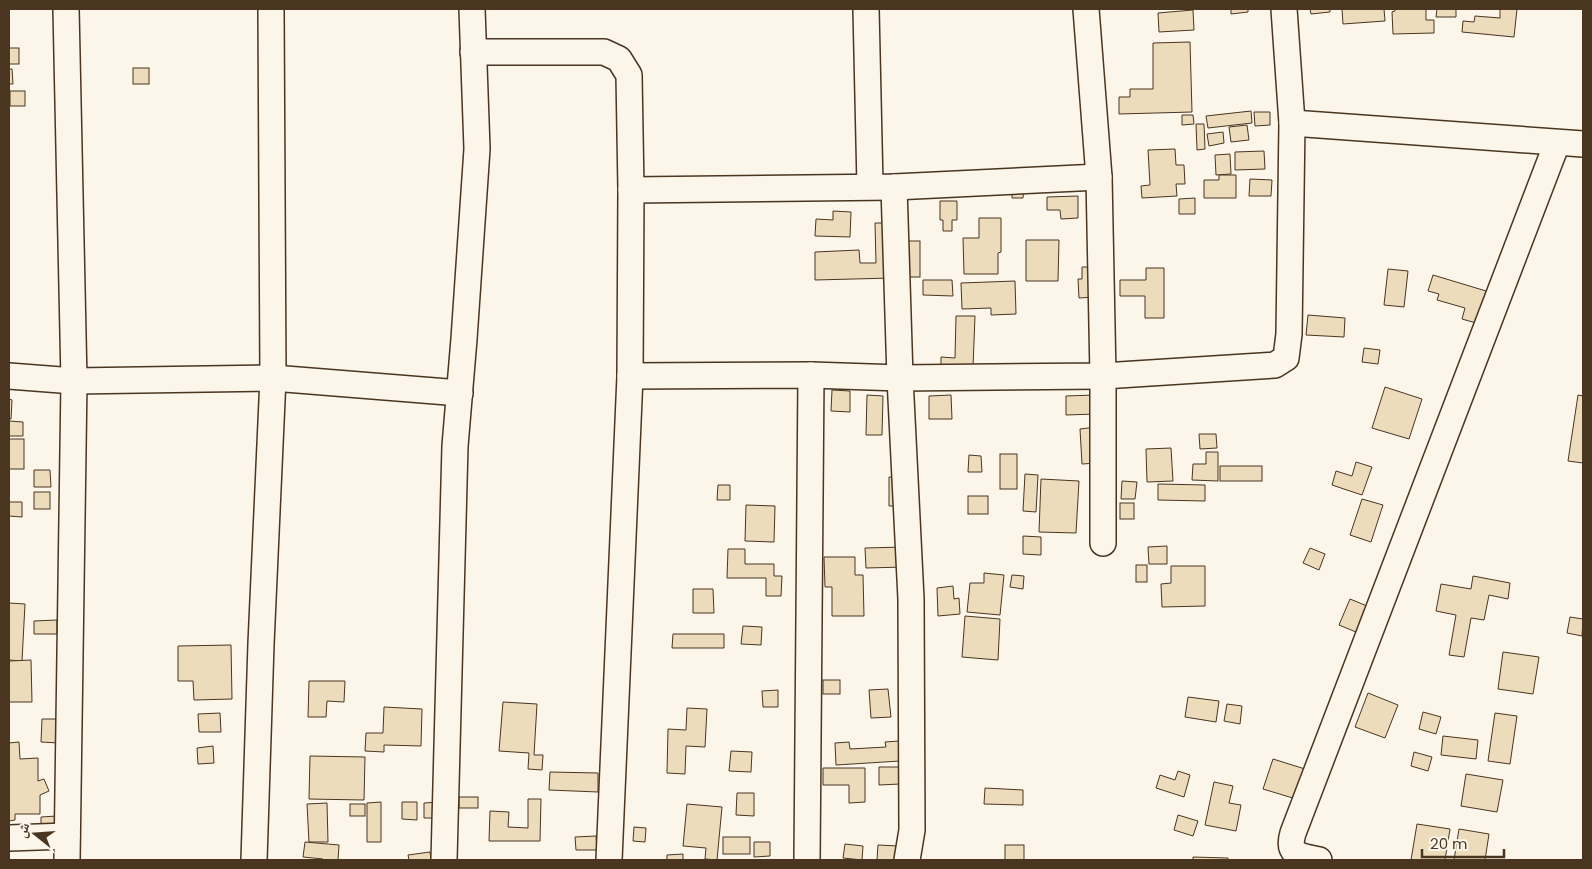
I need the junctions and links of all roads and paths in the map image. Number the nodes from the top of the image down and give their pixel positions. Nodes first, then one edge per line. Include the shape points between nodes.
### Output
1 (66, 9) edge
2 (271, 9) edge
3 (472, 9) edge
4 (866, 9) edge
5 (1086, 9) edge
6 (1284, 9) edge
7 (473, 52) junction
8 (1292, 123) junction
9 (1557, 143) junction
10 (1583, 144) edge
11 (1099, 177) junction
12 (882, 186) junction
13 (631, 190) junction
14 (812, 375) junction
15 (9, 376) edge
16 (630, 376) junction
17 (1103, 376) junction
18 (273, 378) junction
19 (900, 378) junction
20 (74, 380) junction
21 (460, 393) junction
22 (1103, 543) dead end
23 (9, 838) edge
24 (67, 848) edge
25 (254, 860) edge
26 (444, 860) edge
27 (609, 860) edge
28 (806, 860) edge
29 (907, 860) edge
30 (1319, 860) edge

1 - 20 street
2 - 18 street
3 - 7 street
4 - 12 street
5 - 11 street
6 - 8 street
7 - 13 street via 604,52 620,59 629,75
7 - 21 street via 477,149
8 - 9 street
8 - 17 street via 1286,358 1275,365
9 - 10 street
9 - 30 street via 1289,844 1292,851 1301,856
11 - 12 street
11 - 17 street
12 - 13 street
12 - 19 street
13 - 16 street
14 - 16 street
14 - 19 street
14 - 28 street
15 - 20 street
16 - 27 street
17 - 19 street
17 - 22 street
18 - 20 street
18 - 21 street
18 - 25 street
19 - 29 street via 911,599 912,830
20 - 24 street
21 - 26 street via 455,446
23 - 24 street

